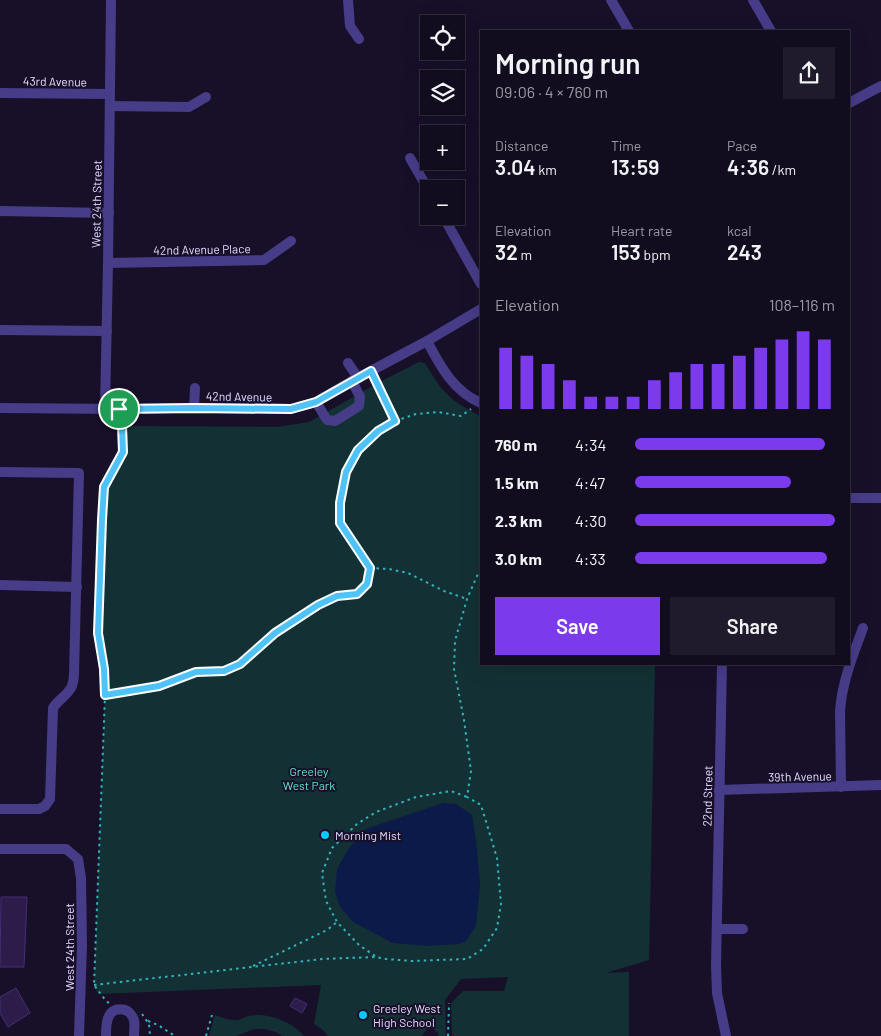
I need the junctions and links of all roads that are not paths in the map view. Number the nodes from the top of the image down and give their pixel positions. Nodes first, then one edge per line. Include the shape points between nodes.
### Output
1 (111, 0) edge
2 (348, 0) edge
3 (611, 0) edge
4 (753, 0) edge
5 (628, 30) edge
6 (770, 30) edge
7 (359, 40) dead end
8 (881, 86) edge
9 (0, 93) edge
10 (110, 94) junction
11 (206, 97) dead end
12 (850, 102) edge
13 (110, 106) junction
14 (410, 158) dead end
15 (423, 180) edge
16 (0, 211) edge
17 (109, 213) junction
18 (448, 225) edge
19 (291, 241) dead end
20 (108, 264) junction
21 (480, 282) edge
22 (480, 310) edge
23 (0, 330) edge
24 (107, 331) junction
25 (427, 341) junction
26 (348, 363) dead end
27 (355, 380) junction
28 (195, 388) dead end
29 (316, 402) junction
30 (480, 402) edge
31 (0, 408) edge
32 (194, 408) junction
33 (105, 409) junction
34 (0, 472) edge
35 (850, 498) edge
36 (881, 498) edge
37 (0, 586) edge
38 (76, 587) junction
39 (863, 628) dead end
40 (850, 664) edge
41 (722, 665) edge
42 (850, 665) edge
43 (881, 785) edge
44 (841, 787) junction
45 (719, 790) junction
46 (0, 809) edge
47 (0, 849) edge
48 (718, 929) junction
49 (743, 929) dead end
50 (79, 1036) edge
51 (106, 1036) edge
52 (134, 1036) edge
53 (726, 1036) edge

1 - 10 street, West 24th Street
2 - 7 street via 350,26
3 - 5 street
4 - 6 street
8 - 12 street
9 - 10 street, 43rd Avenue
10 - 13 street, West 24th Street
11 - 13 street via 189,106
13 - 17 street, West 24th Street
14 - 15 street
16 - 17 street
17 - 20 street, West 24th Street
18 - 21 street
19 - 20 street, 42nd Avenue Place via 264,260
20 - 24 street, West 24th Street
22 - 25 street, 42nd Avenue
23 - 24 street
24 - 33 street, West 24th Street
25 - 27 street, 42nd Avenue
25 - 30 street via 456,386
26 - 27 street
27 - 29 street, 42nd Avenue
27 - 29 street via 359,406 335,422 327,420
28 - 32 street
29 - 32 street, 42nd Avenue via 291,409
31 - 33 street, 42nd Avenue
32 - 33 street, 42nd Avenue
34 - 38 street via 79,473
35 - 36 street
37 - 38 street
38 - 46 street via 74,674 69,691 53,708 50,799 39,809
39 - 40 street
41 - 45 street, 22nd Street
42 - 44 street via 840,699
43 - 44 street, 39th Avenue
44 - 45 street, 39th Avenue
45 - 48 street, 22nd Street
47 - 50 street, West 24th Street via 66,849 78,859 82,945
48 - 49 street
48 - 53 street, 22nd Street via 716,993
51 - 52 street via 107,1018 112,1011 119,1009 132,1015

